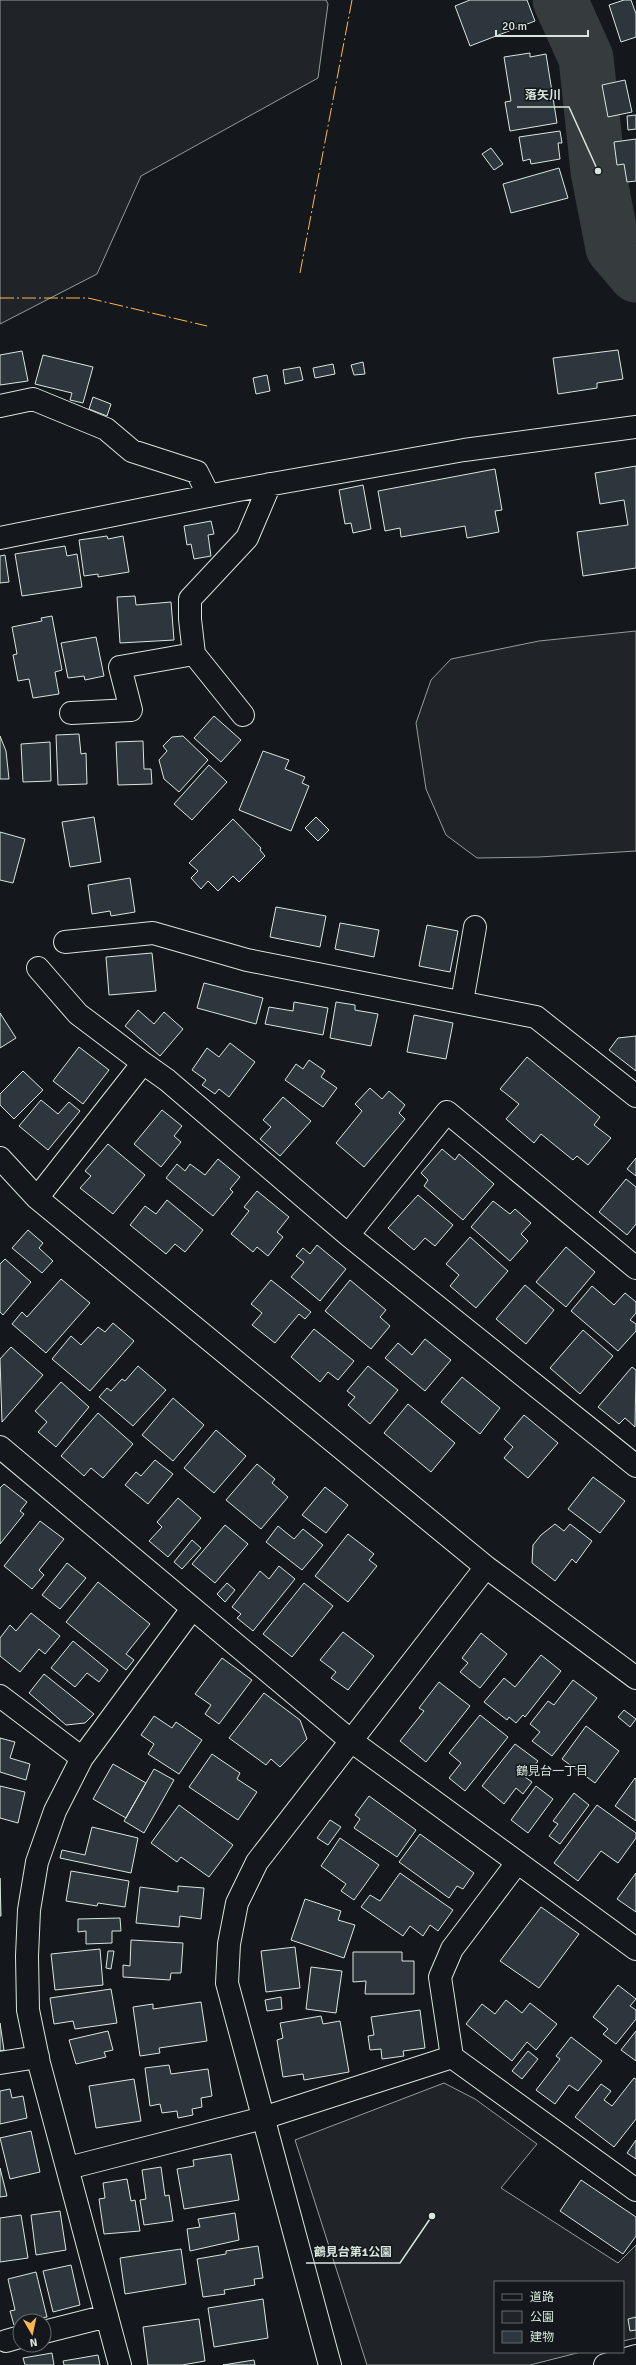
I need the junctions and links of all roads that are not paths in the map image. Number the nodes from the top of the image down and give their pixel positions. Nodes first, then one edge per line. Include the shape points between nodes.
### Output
1 (0, 406) edge
2 (636, 427) edge
3 (270, 484) junction
4 (209, 496) junction
5 (0, 538) edge
6 (194, 654) junction
7 (70, 712) dead end
8 (243, 715) dead end
9 (475, 927) dead end
10 (65, 942) dead end
11 (38, 968) dead end
12 (462, 1002) junction
13 (143, 1063) junction
14 (636, 1096) edge
15 (0, 1158) edge
16 (37, 1198) junction
17 (348, 1235) junction
18 (636, 1268) edge
19 (0, 1447) edge
20 (636, 1466) edge
21 (486, 1567) junction
22 (192, 1609) junction
23 (636, 1678) edge
24 (0, 1696) edge
25 (350, 1740) junction
26 (82, 1758) junction
27 (517, 1863) junction
28 (636, 1948) edge
29 (38, 2056) junction
30 (452, 2057) junction
31 (0, 2063) edge
32 (264, 2118) junction
33 (68, 2168) junction
34 (636, 2190) edge
35 (107, 2316) junction
36 (52, 2330) edge
37 (636, 2356) edge
38 (120, 2365) edge
39 (330, 2365) edge
40 (605, 2365) edge

1 - 4 street via 33,399 106,429 132,451 197,472
2 - 3 street via 464,450
3 - 4 street
3 - 6 street via 247,538 190,599
4 - 5 street
6 - 7 street via 120,667 131,710
6 - 8 street
9 - 12 street
10 - 12 street via 152,933 247,960
11 - 13 street via 78,1014
12 - 14 street via 536,1017
13 - 16 street
13 - 17 street via 167,1080
15 - 16 street
16 - 21 street
17 - 18 street via 447,1112
17 - 20 street
19 - 22 street
21 - 23 street
21 - 25 street
22 - 25 street
22 - 26 street
24 - 26 street
25 - 27 street
25 - 32 street via 256,1862 237,1903 229,1944 227,1983
26 - 29 street via 55,1811 36,1862 26,1956 28,2010
27 - 28 street
27 - 30 street via 452,1949 440,1977
29 - 31 street
29 - 33 street
30 - 32 street
30 - 34 street
32 - 33 street
32 - 39 street
33 - 35 street
35 - 36 street
35 - 38 street
37 - 40 street

